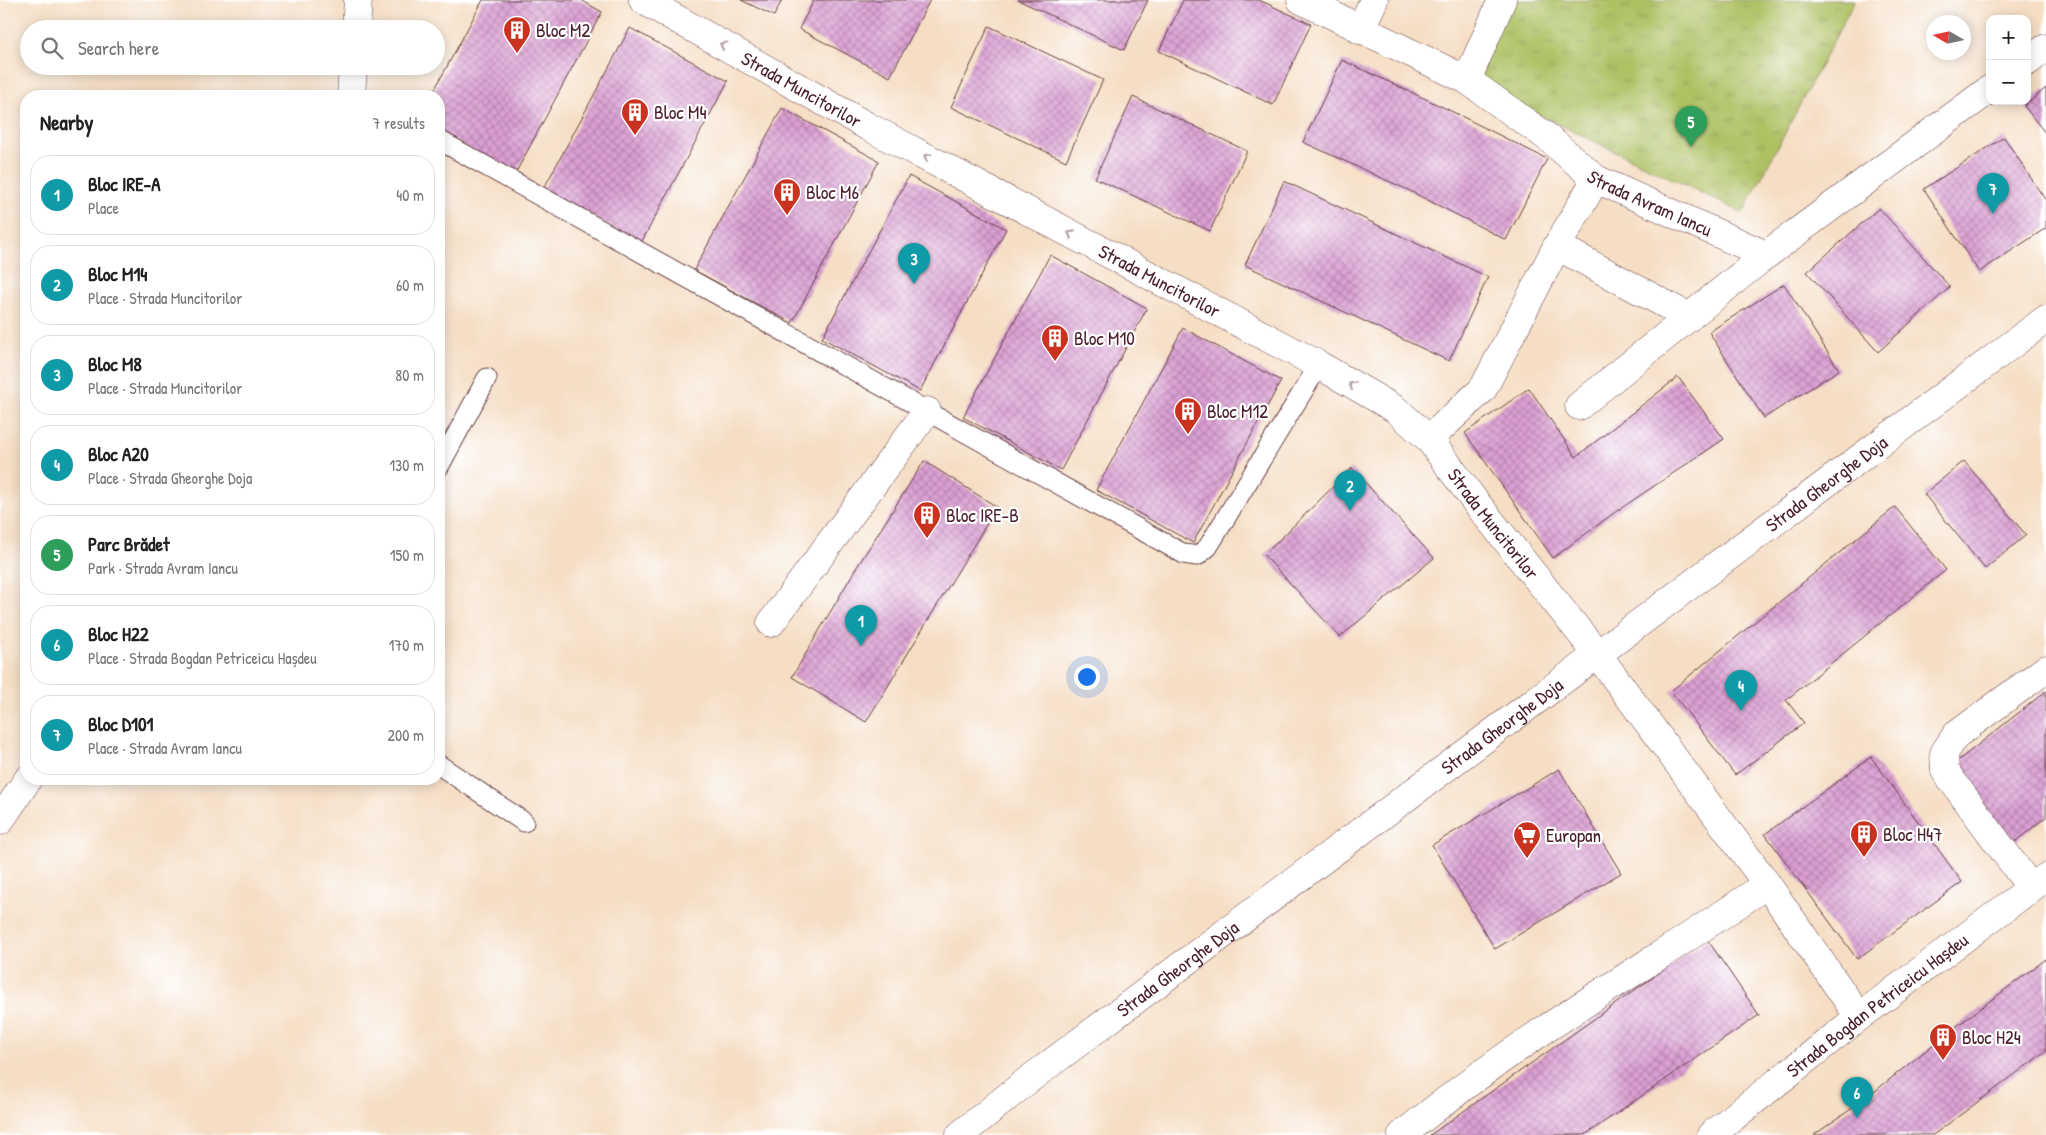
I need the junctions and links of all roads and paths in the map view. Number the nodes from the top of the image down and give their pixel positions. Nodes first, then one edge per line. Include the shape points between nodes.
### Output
1 (358, 0) edge
2 (643, 0) edge
3 (1301, 0) edge
4 (1374, 0) edge
5 (1502, 0) edge
6 (357, 20) edge
7 (1360, 30) junction
8 (2046, 48) edge
9 (2030, 60) edge
10 (1467, 80) junction
11 (1986, 93) edge
12 (445, 143) edge
13 (1596, 179) junction
14 (1557, 246) junction
15 (1766, 256) junction
16 (1689, 317) junction
17 (2046, 319) edge
18 (1319, 366) junction
19 (487, 378) dead end
20 (1579, 406) dead end
21 (927, 411) junction
22 (1429, 438) junction
23 (445, 456) edge
24 (771, 623) dead end
25 (1598, 655) junction
26 (2046, 669) edge
27 (445, 769) edge
28 (24, 785) edge
29 (0, 821) edge
30 (524, 822) dead end
31 (2039, 883) edge
32 (1767, 884) junction
33 (1859, 1017) junction
34 (960, 1135) edge
35 (1402, 1135) edge
36 (1711, 1135) edge

1 - 6 street
18 -> 2 street, Strada Muncitorilor via 867,126
3 - 7 street, Strada Avram Iancu
4 - 7 street
5 - 10 street
7 - 10 street, Strada Avram Iancu
8 - 9 street
10 - 13 street, Strada Avram Iancu via 1548,137
11 - 15 street
12 - 21 lane
13 - 14 street
13 - 15 street, Strada Avram Iancu
14 - 16 street
14 - 22 street via 1483,389
15 - 16 street
16 - 20 street
17 - 25 street, Strada Gheorghe Doja
18 - 21 lane via 1208,547 1197,556 1184,554
22 -> 18 street, Strada Muncitorilor via 1395,409
19 - 23 lane
21 - 24 street
22 - 25 street, Strada Muncitorilor via 1474,500
25 - 32 street, Strada Muncitorilor
25 - 34 street, Strada Gheorghe Doja via 1035,1075
26 - 31 street via 1956,735 1944,753 1945,771
27 - 30 lane
28 - 29 street
31 - 33 street, Strada Bogdan Petriceicu Hașdeu
32 - 33 street, Strada Muncitorilor
32 - 35 street via 1709,926 1563,1017 1473,1079
33 - 36 street, Strada Bogdan Petriceicu Hașdeu

